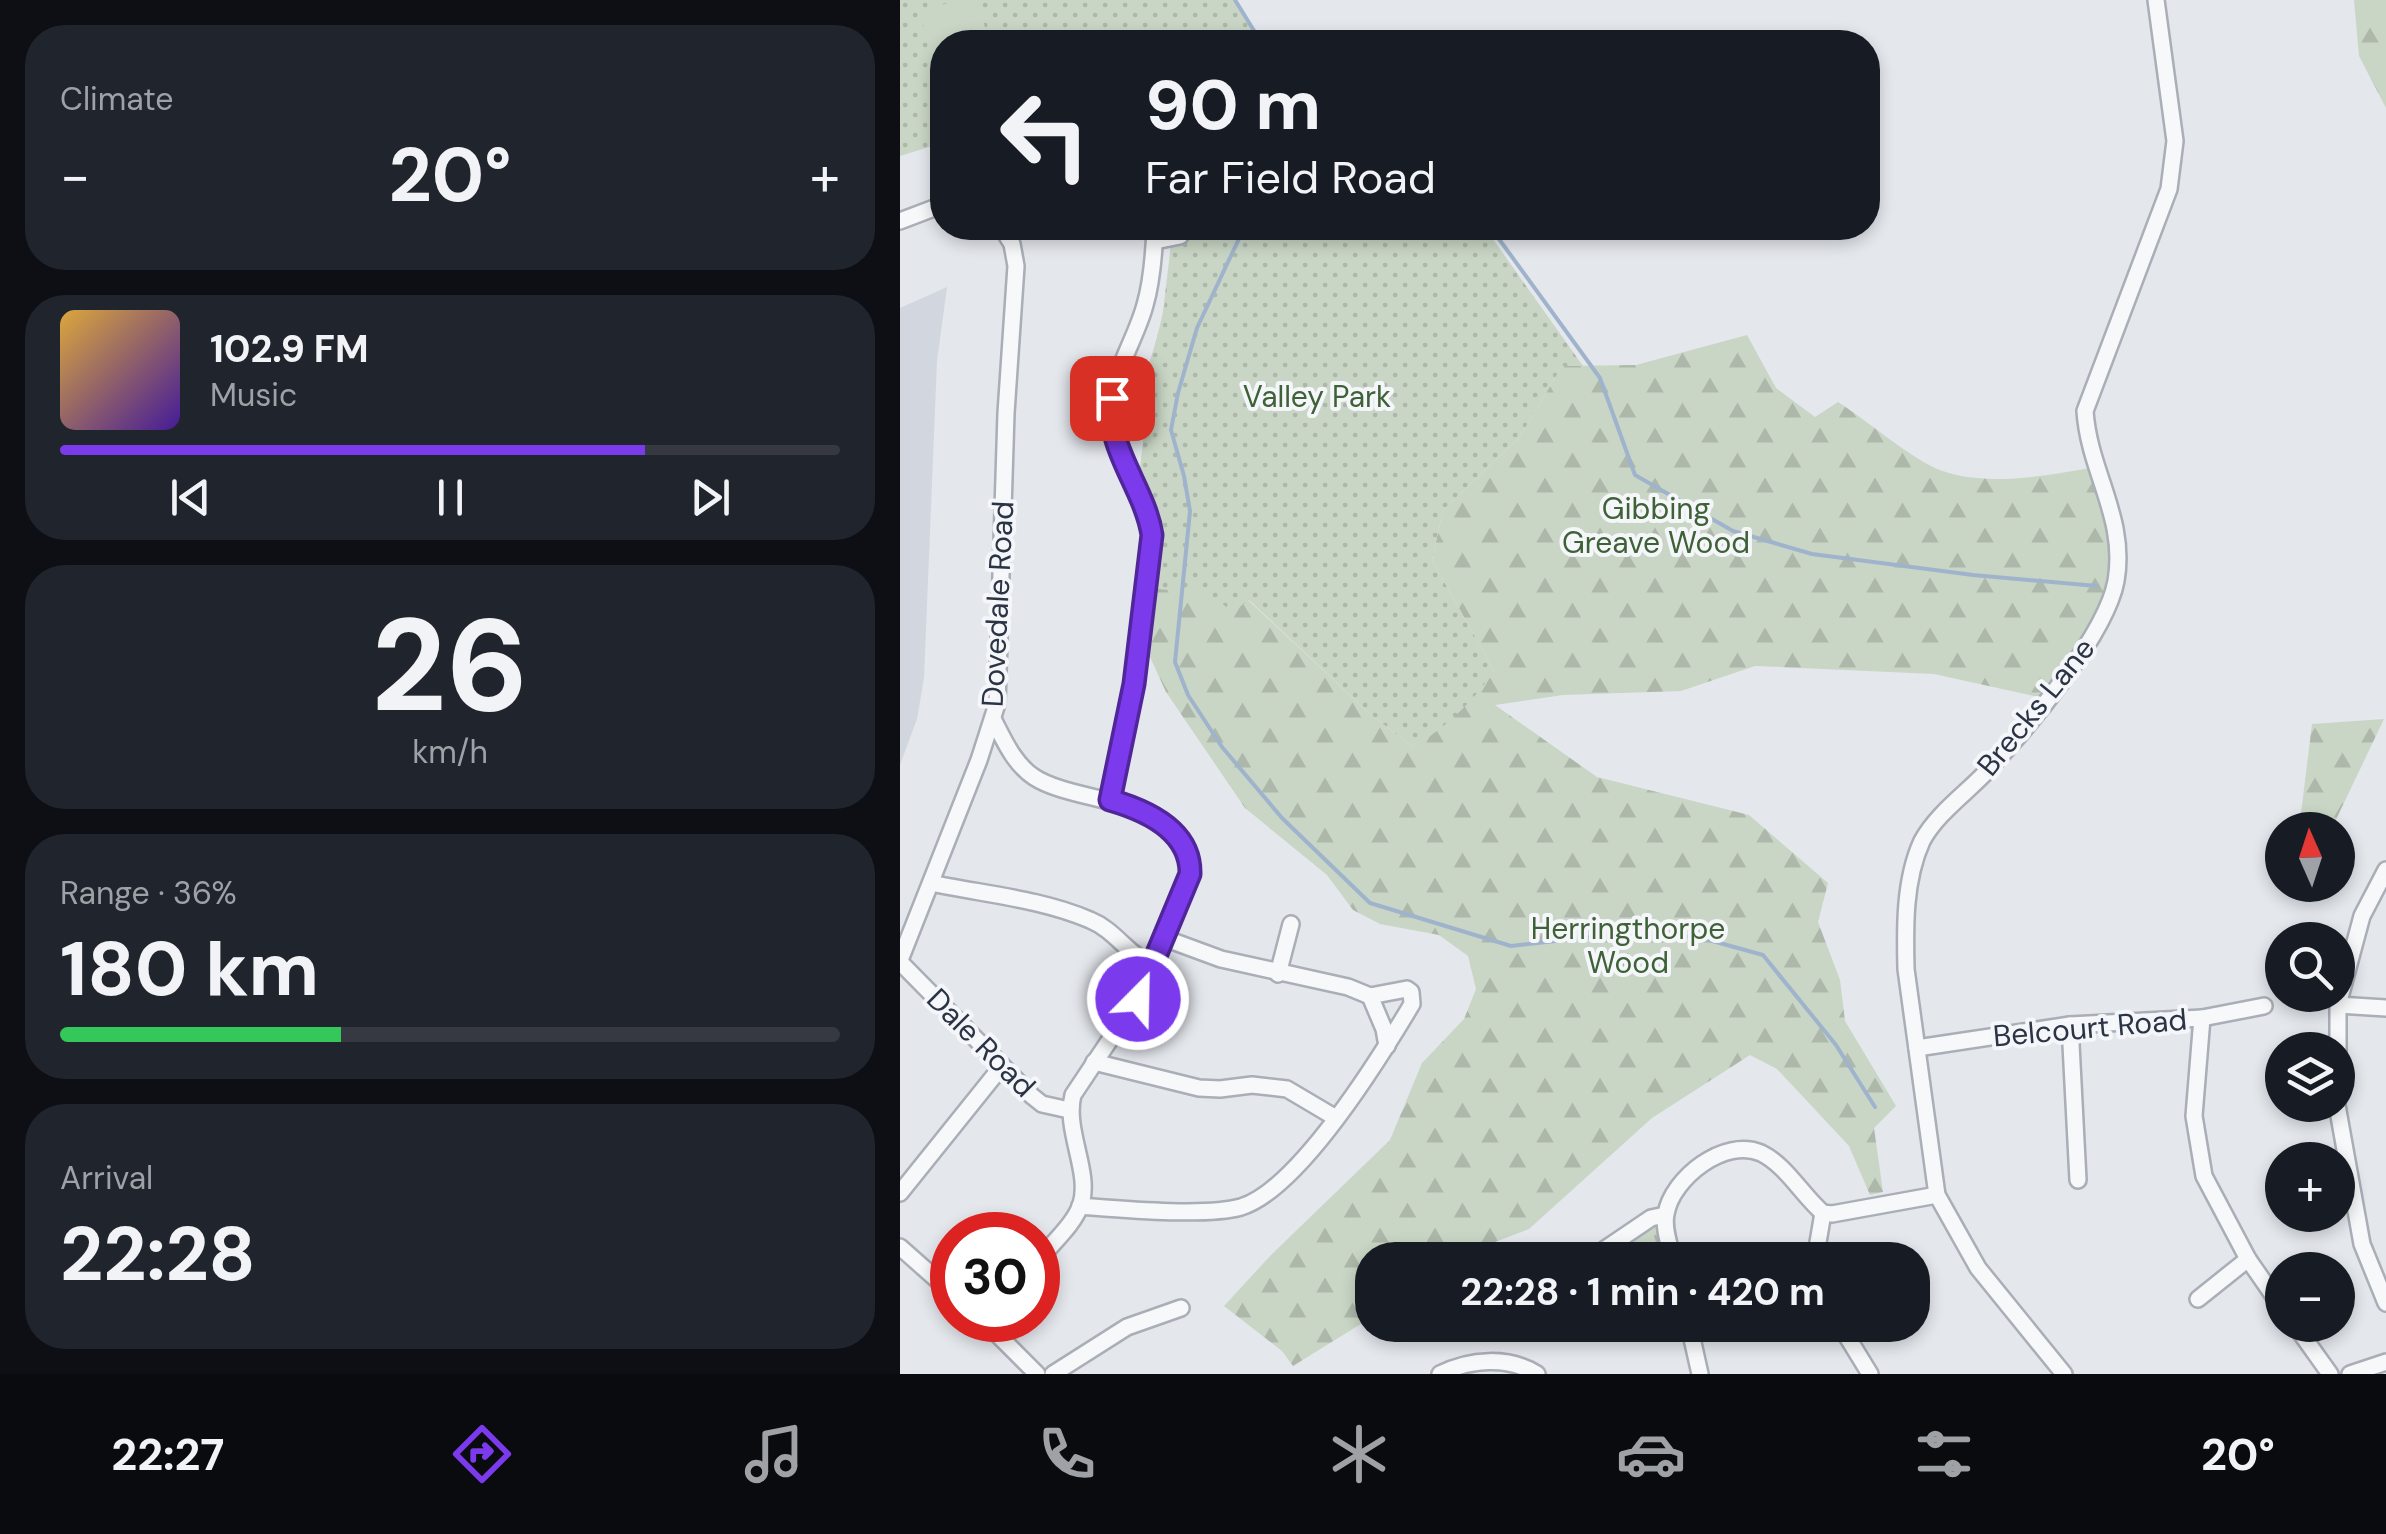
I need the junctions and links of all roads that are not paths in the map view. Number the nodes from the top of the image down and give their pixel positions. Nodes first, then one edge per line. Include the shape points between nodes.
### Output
1 (2156, 0) edge
2 (930, 210) edge
3 (900, 221) edge
4 (1010, 240) edge
5 (1154, 240) edge
6 (993, 719) junction
7 (1110, 800) junction
8 (2386, 870) edge
9 (931, 883) junction
10 (1290, 924) dead end
11 (1164, 938) junction
12 (2355, 942) edge
13 (900, 961) edge
14 (1152, 965) junction
15 (1278, 974) junction
16 (1370, 996) junction
17 (2264, 1006) dead end
18 (2355, 1006) edge
19 (2386, 1008) edge
20 (2202, 1018) junction
21 (2070, 1025) junction
22 (1387, 1046) junction
23 (1916, 1048) junction
24 (1094, 1062) junction
25 (1002, 1066) junction
26 (1069, 1110) junction
27 (1336, 1118) junction
28 (2338, 1122) edge
29 (2078, 1180) dead end
30 (900, 1192) edge
31 (1936, 1195) junction
32 (1080, 1206) junction
33 (1823, 1213) junction
34 (1666, 1215) junction
35 (1060, 1232) edge
36 (1619, 1242) edge
37 (1671, 1242) edge
38 (1818, 1242) edge
39 (900, 1246) edge
40 (2248, 1259) junction
41 (930, 1273) edge
42 (2265, 1284) edge
43 (2198, 1299) dead end
44 (2386, 1303) edge
45 (1181, 1308) dead end
46 (1006, 1342) edge
47 (1693, 1342) edge
48 (1850, 1342) edge
49 (2307, 1342) edge
50 (2386, 1362) edge
51 (1037, 1374) edge
52 (1053, 1374) edge
53 (1440, 1374) edge
54 (1538, 1374) edge
55 (1700, 1374) edge
56 (1870, 1374) edge
57 (2064, 1374) edge
58 (2330, 1374) edge
59 (2350, 1374) edge

1 - 23 street, Brecks Lane via 2175,141 2169,189 2085,411 2087,438 2120,541 2110,607 2002,754 1923,839 1905,937
2 - 3 street
4 - 6 street, Dovedale Road via 1016,266
5 - 7 street via 1145,306 1110,410 1152,535 1134,684
6 - 7 street via 1030,775 1074,794
6 - 9 street, Dovedale Road
7 - 11 street via 1158,820 1190,860
8 - 12 street
9 - 13 street, Dovedale Road
9 - 14 street via 1088,918
10 - 15 street
11 - 14 street
11 - 15 street
13 - 25 street, Dale Road
14 - 24 street via 1128,1016
15 - 16 street
16 - 22 street
16 - 22 street via 1412,992 1412,1004
17 - 20 street, Belcourt Road
18 - 19 street
20 - 21 street, Belcourt Road
20 - 40 street via 2194,1116 2204,1176
21 - 23 street, Belcourt Road
21 - 29 street
22 - 27 street
23 - 31 street, Brecks Lane
24 - 26 street
24 - 27 street via 1199,1088 1269,1085 1298,1093
25 - 26 street, Dale Road via 1042,1104
25 - 30 street
26 - 32 street
27 - 32 street via 1281,1180 1243,1206
28 - 44 street via 2362,1244
31 - 33 street
31 - 57 street, Brecks Lane via 1978,1268
32 - 35 street
33 - 34 street via 1779,1166 1748,1149 1722,1152 1705,1163 1681,1185
33 - 38 street
34 - 36 street
34 - 37 street
39 - 41 street
40 - 42 street
40 - 43 street
45 - 52 street via 1127,1327
46 - 51 street
47 - 55 street
48 - 56 street
49 - 58 street
50 - 59 street
53 - 54 street via 1494,1362

